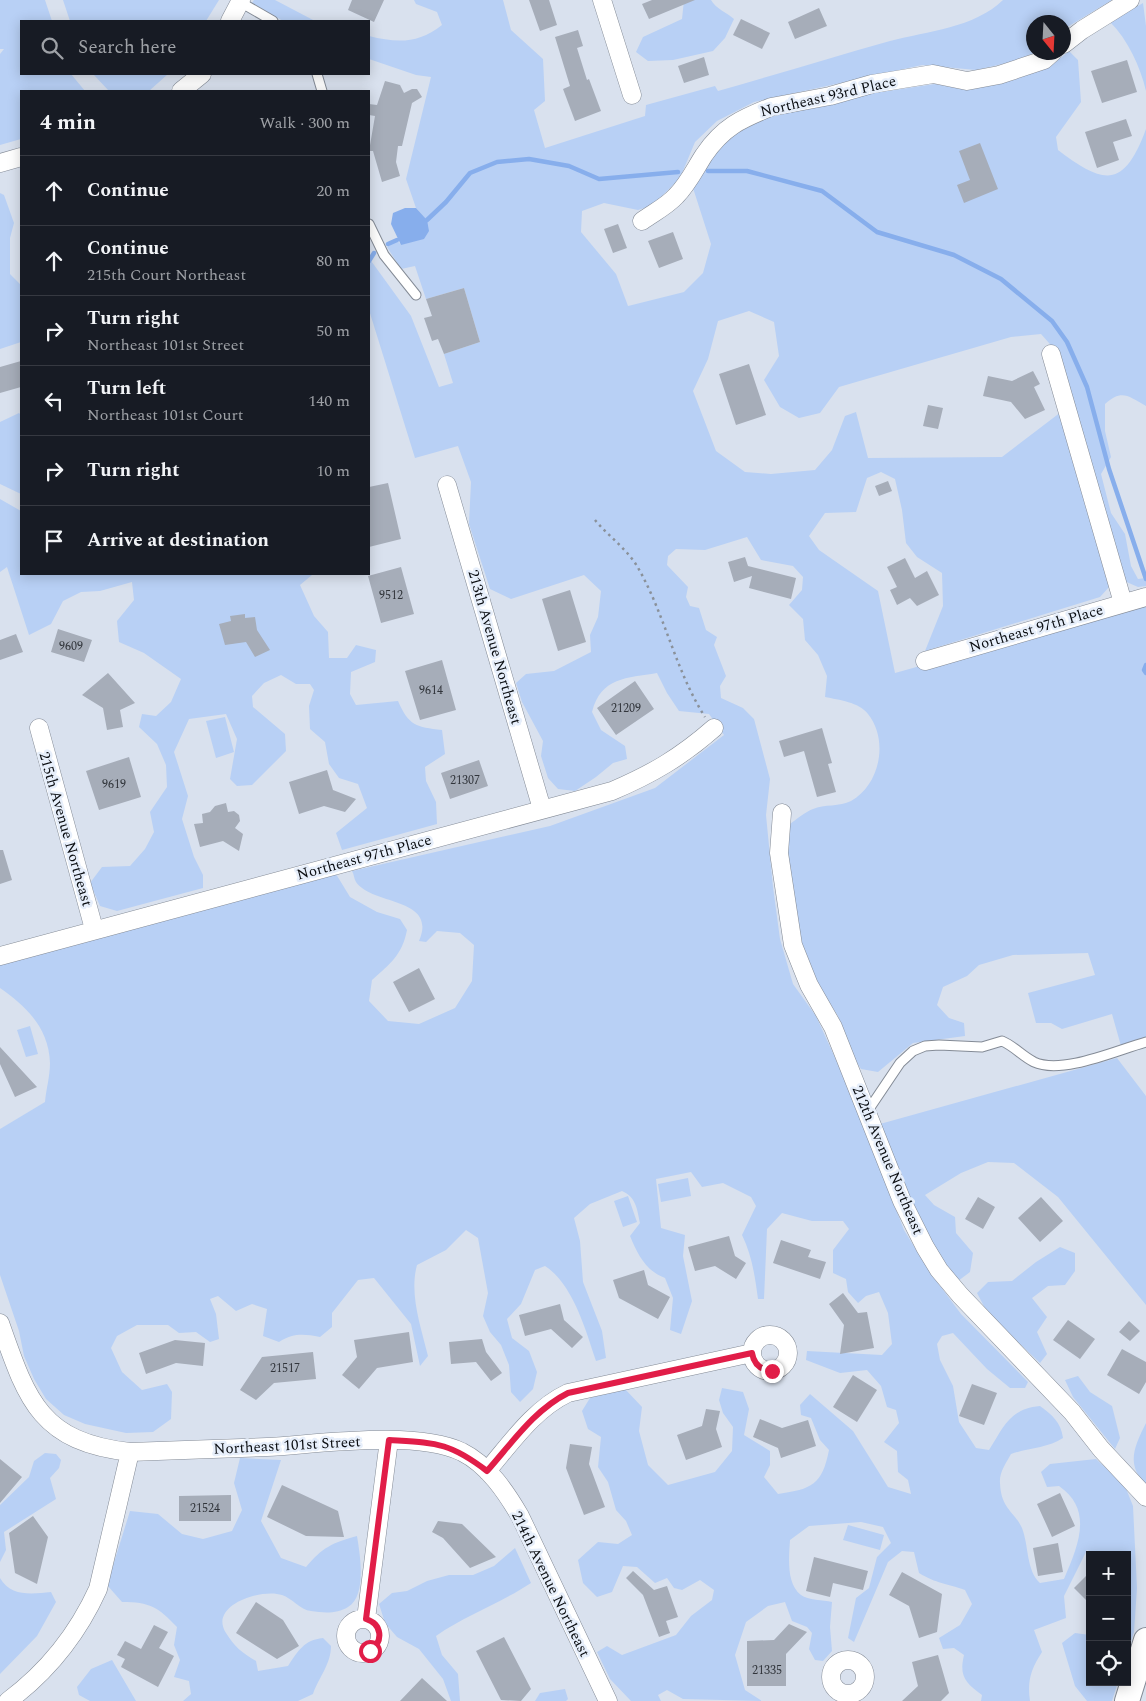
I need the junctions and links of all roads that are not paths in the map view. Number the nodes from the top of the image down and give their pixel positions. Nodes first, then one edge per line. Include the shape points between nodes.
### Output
1 (602, 0) edge
2 (1130, 0) edge
3 (240, 1) edge
4 (230, 20) edge
5 (271, 20) edge
6 (1071, 39) edge
7 (1044, 60) edge
8 (201, 75) edge
9 (317, 75) edge
10 (182, 90) edge
11 (322, 90) edge
12 (632, 95) dead end
13 (20, 157) edge
14 (0, 163) edge
15 (642, 220) dead end
16 (370, 226) edge
17 (416, 296) dead end
18 (1051, 354) dead end
19 (447, 485) dead end
20 (1146, 597) edge
21 (1123, 603) junction
22 (926, 661) dead end
23 (38, 728) dead end
24 (714, 728) road end
25 (542, 809) junction
26 (782, 813) dead end
27 (94, 929) junction
28 (0, 956) edge
29 (1146, 1042) edge
30 (867, 1112) junction
31 (0, 1323) edge
32 (752, 1353) dead end
33 (389, 1440) junction
34 (130, 1452) junction
35 (487, 1471) junction
36 (1146, 1496) edge
37 (366, 1619) dead end
38 (1146, 1640) edge
39 (8, 1701) edge
40 (608, 1701) edge
41 (1127, 1701) edge

1 - 12 street
2 - 6 street
3 - 4 street
3 - 5 lane
7 - 15 street, Northeast 93rd Place via 999,75 967,81 933,74 771,107 733,123 716,139 692,178 675,197
8 - 10 street
9 - 11 lane
13 - 14 street
16 - 17 lane via 384,255
18 - 21 street
19 - 25 street, 213th Avenue Northeast
20 - 21 street, Northeast 97th Place
21 - 22 street, Northeast 97th Place
23 - 27 street, 215th Avenue Northeast
24 - 25 street, Northeast 97th Place via 653,774 612,791
25 - 27 street, Northeast 97th Place
26 - 30 street, 212th Avenue Northeast via 779,853 792,946 833,1027
27 - 28 street, Northeast 97th Place
29 - 30 lane via 1069,1065 1051,1066 1034,1062 1002,1041 982,1046 926,1046 907,1055
30 - 36 street, 212th Avenue Northeast via 902,1201 940,1270
31 - 34 street, Northeast 101st Street via 21,1383 36,1408 59,1431 95,1446
32 - 35 street via 568,1393 553,1400 531,1420
33 - 34 street, Northeast 101st Street
33 - 35 street, Northeast 101st Street via 436,1443 464,1453
33 - 37 street
34 - 39 street via 98,1589 88,1610 70,1638 41,1672
35 - 40 street, 214th Avenue Northeast via 505,1490 520,1516
38 - 41 main road

